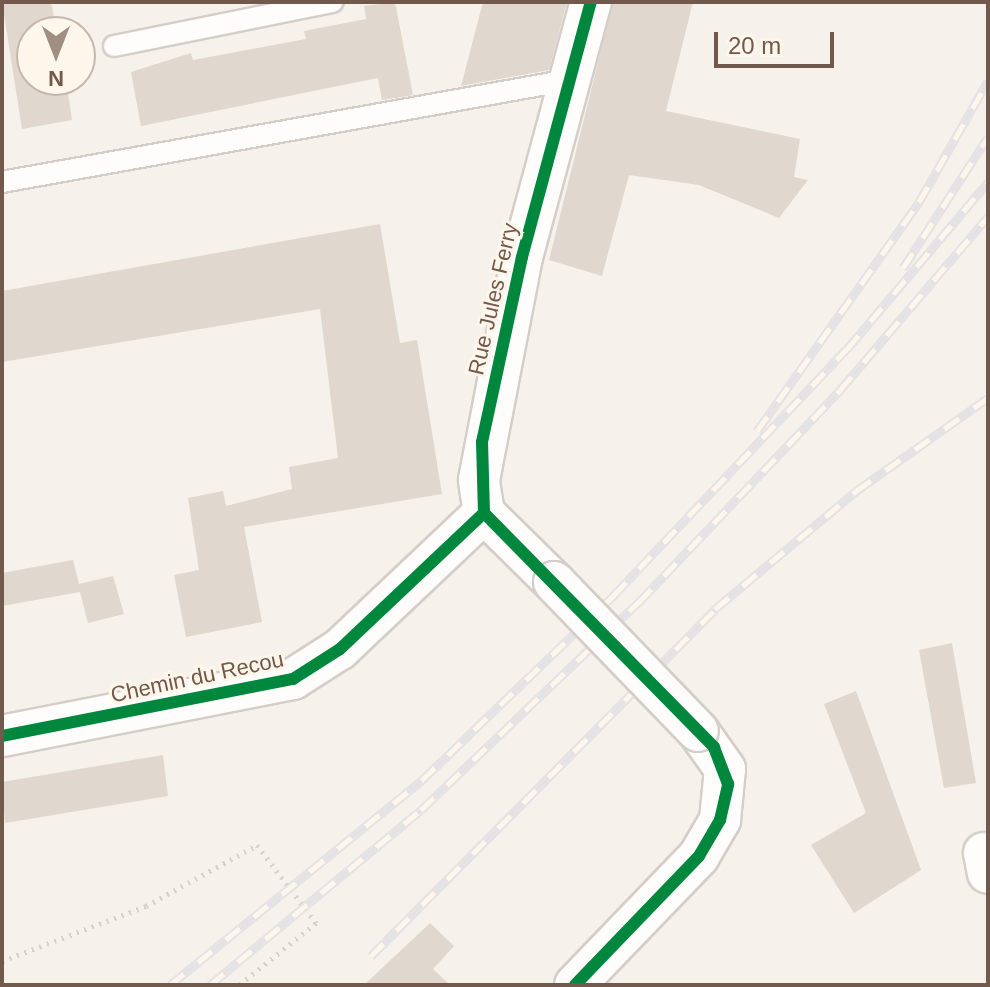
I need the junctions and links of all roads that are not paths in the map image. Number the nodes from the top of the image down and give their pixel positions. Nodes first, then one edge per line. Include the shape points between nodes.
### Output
1 (333, 2) edge
2 (591, 2) edge
3 (114, 46) dead end
4 (569, 80) junction
5 (2, 182) edge
6 (484, 513) junction
7 (2, 736) edge
8 (575, 985) edge

1 - 3 lane
2 - 4 street, Rue Jules Ferry
4 - 5 lane
4 - 6 street, Rue Jules Ferry via 482,442
6 - 7 street, Chemin du Recou via 340,649 293,679
6 - 8 street, bridge via 698,731 725,769 716,828 699,856

